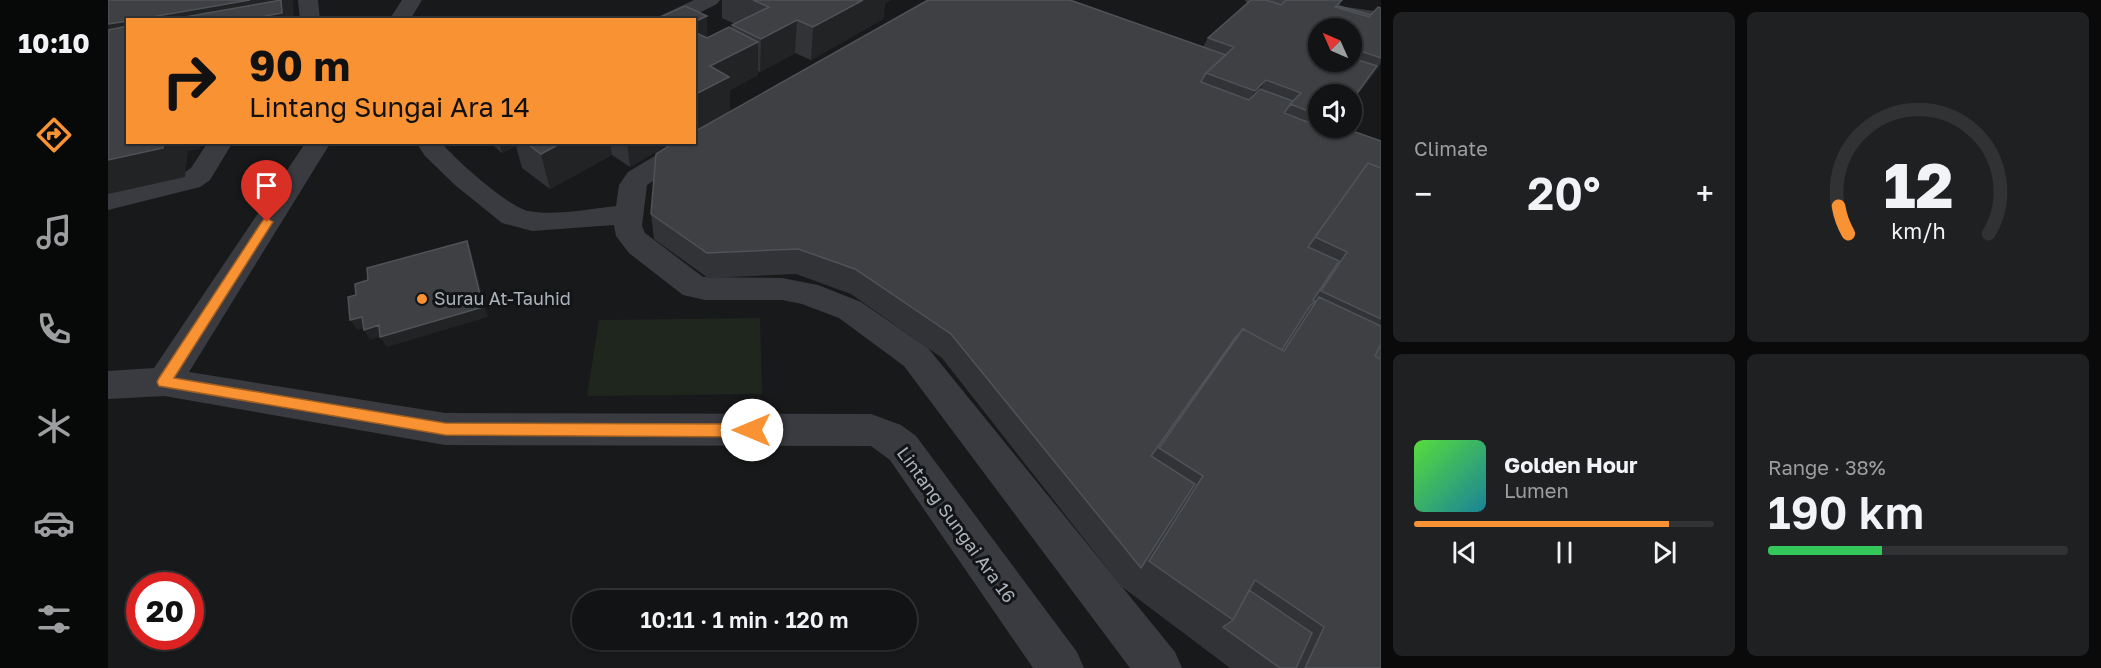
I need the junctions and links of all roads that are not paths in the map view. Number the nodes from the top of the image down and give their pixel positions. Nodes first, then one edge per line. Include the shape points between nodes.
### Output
1 (308, 0) edge
2 (412, 0) edge
3 (710, 0) edge
4 (1256, 0) edge
5 (310, 18) edge
6 (400, 18) edge
7 (671, 18) edge
8 (1381, 18) edge
9 (709, 134) edge
10 (696, 142) edge
11 (220, 144) edge
12 (318, 144) edge
13 (429, 144) edge
14 (693, 144) edge
15 (108, 201) edge
16 (629, 214) junction
17 (164, 382) junction
18 (108, 385) edge
19 (1061, 668) edge
20 (1159, 668) edge

1 - 5 street
2 - 6 street
3 - 7 street
4 - 8 street
9 - 10 street
11 - 15 street via 201,174 190,181
12 - 17 street
13 - 16 street via 507,213 522,220
14 - 16 street via 638,178 633,185
16 - 20 street via 630,236 694,287 807,293 850,310 916,357
17 - 18 street, Lintang Sungai Ara 16
17 - 19 street, Lintang Sungai Ara 16 via 445,429 871,430 888,436 903,448

